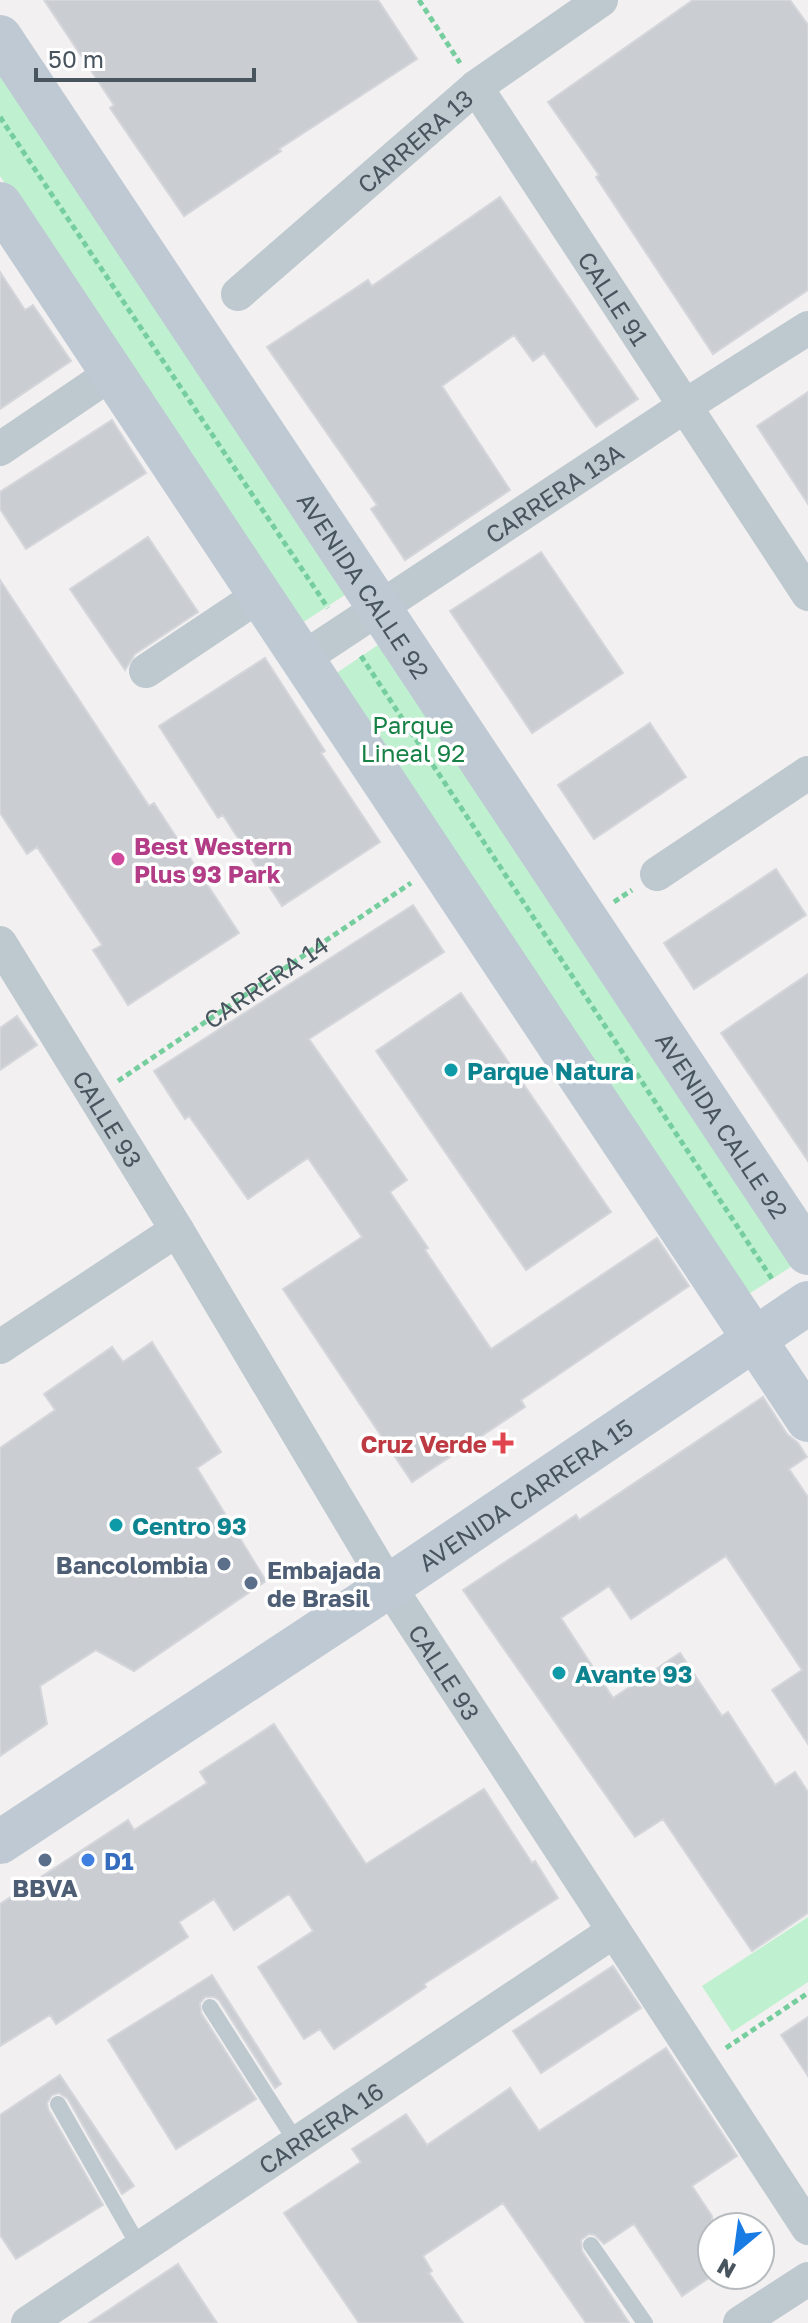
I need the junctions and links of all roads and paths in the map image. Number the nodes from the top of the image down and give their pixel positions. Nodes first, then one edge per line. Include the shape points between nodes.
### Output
1 (419, 0) edge
2 (601, 0) edge
3 (0, 37) edge
4 (476, 87) junction
5 (0, 117) edge
6 (0, 204) edge
7 (238, 294) dead end
8 (808, 328) edge
9 (112, 373) junction
10 (685, 406) junction
11 (0, 449) edge
12 (808, 594) edge
13 (260, 595) junction
14 (362, 619) junction
15 (302, 659) junction
16 (146, 671) dead end
17 (808, 773) edge
18 (439, 864) junction
19 (657, 874) joint
20 (494, 876) dead end
21 (508, 879) junction
22 (521, 886) dead end
23 (587, 920) junction
24 (0, 943) edge
25 (93, 1097) junction
26 (177, 1230) junction
27 (808, 1253) edge
28 (801, 1308) edge
29 (754, 1339) junction
30 (0, 1347) edge
31 (808, 1420) edge
32 (389, 1586) junction
33 (0, 1842) edge
34 (614, 1931) junction
35 (808, 1993) edge
36 (210, 2007) dead end
37 (702, 2065) junction
38 (58, 2104) dead end
39 (297, 2143) junction
40 (808, 2228) edge
41 (591, 2245) dead end
42 (140, 2248) junction
43 (808, 2279) edge
44 (28, 2323) edge
45 (645, 2323) edge
46 (740, 2323) edge

1 - 4 path
2 - 4 street, CARRERA 13
3 - 14 main road, AVENIDA CALLE 92
4 - 7 street, CARRERA 13
4 - 10 street, CALLE 91
5 - 14 path
6 - 9 main road
8 - 10 street, CARRERA 13A
9 - 11 street
9 - 13 main road
10 - 12 street, CALLE 91
10 - 14 street, CARRERA 13A
13 - 15 main road
13 - 16 street
14 - 15 street, CARRERA 13A
14 - 21 path
14 - 23 main road, AVENIDA CALLE 92
15 - 18 main road
17 - 19 street
18 - 25 path, CARRERA 14
18 - 29 main road
19 - 23 path
20 - 21 path
21 - 22 path
21 - 28 path
23 - 27 main road, AVENIDA CALLE 92
24 - 25 street, CALLE 93
25 - 26 street, CALLE 93
26 - 30 street
26 - 32 street, CALLE 93
28 - 29 main road, AVENIDA CARRERA 15
29 - 31 main road
29 - 32 main road, AVENIDA CARRERA 15
32 - 33 main road, AVENIDA CARRERA 15
32 - 34 street, CALLE 93
34 - 37 street, CALLE 93
34 - 39 street, CARRERA 16
35 - 37 path
36 - 39 lane
37 - 40 street, CALLE 93
38 - 42 lane
39 - 42 street, CARRERA 16
41 - 45 lane
42 - 44 street, CARRERA 16
43 - 46 street

